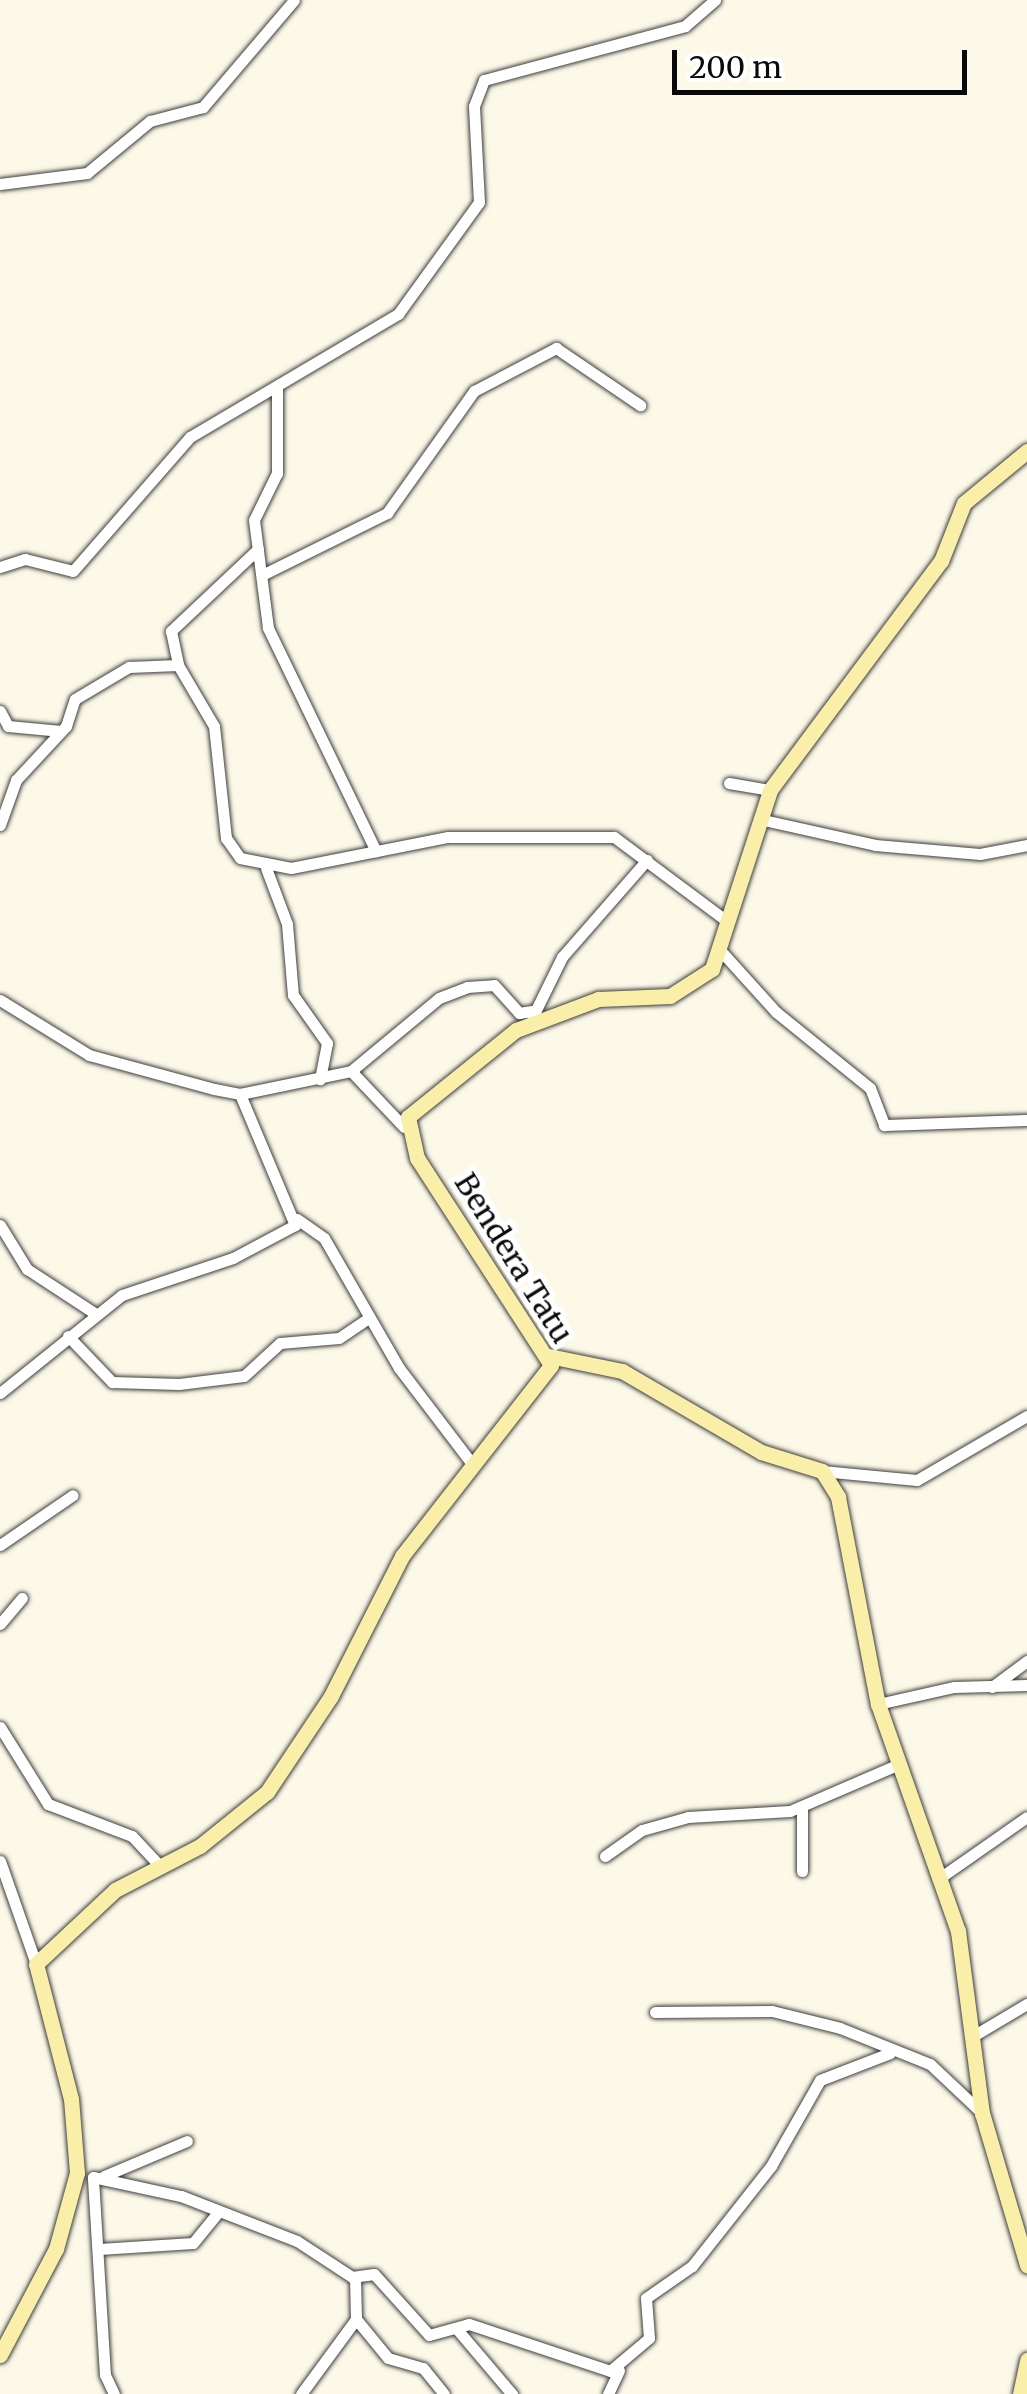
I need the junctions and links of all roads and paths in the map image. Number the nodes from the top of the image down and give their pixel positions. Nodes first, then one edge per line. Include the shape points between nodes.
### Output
1 (294, 0) edge
2 (714, 0) edge
3 (0, 184) edge
4 (276, 386) junction
5 (640, 405) dead end
6 (1027, 451) edge
7 (258, 549) junction
8 (0, 568) edge
9 (262, 575) junction
10 (178, 665) junction
11 (0, 711) edge
12 (61, 731) junction
13 (728, 783) dead end
14 (770, 790) junction
15 (759, 819) junction
16 (0, 825) edge
17 (1027, 845) edge
18 (376, 850) junction
19 (647, 860) junction
20 (266, 868) junction
21 (728, 922) junction
22 (720, 950) junction
23 (0, 1000) edge
24 (533, 1016) junction
25 (351, 1071) junction
26 (320, 1079) junction
27 (240, 1094) junction
28 (1027, 1120) edge
29 (404, 1127) junction
30 (297, 1218) junction
31 (0, 1225) edge
32 (96, 1314) junction
33 (370, 1317) junction
34 (68, 1336) junction
35 (549, 1356) junction
36 (0, 1393) edge
37 (1027, 1416) edge
38 (470, 1460) junction
39 (822, 1471) junction
40 (73, 1495) dead end
41 (0, 1545) edge
42 (22, 1598) dead end
43 (0, 1624) edge
44 (1027, 1662) edge
45 (1027, 1685) edge
46 (992, 1686) junction
47 (878, 1704) junction
48 (0, 1727) edge
49 (897, 1764) junction
50 (802, 1806) junction
51 (1027, 1817) edge
52 (605, 1856) dead end
53 (0, 1861) edge
54 (158, 1865) junction
55 (802, 1871) dead end
56 (938, 1879) junction
57 (36, 1964) junction
58 (1027, 2004) edge
59 (654, 2012) dead end
60 (973, 2036) junction
61 (890, 2053) junction
62 (982, 2113) junction
63 (187, 2141) dead end
64 (104, 2176) junction
65 (219, 2211) junction
66 (99, 2249) junction
67 (1027, 2265) edge
68 (355, 2278) junction
69 (356, 2319) junction
70 (456, 2328) junction
71 (0, 2355) edge
72 (1027, 2360) edge
73 (619, 2370) junction
74 (114, 2394) edge
75 (301, 2394) edge
76 (444, 2394) edge
77 (512, 2394) edge
78 (608, 2394) edge
79 (1020, 2394) edge

1 - 3 street via 203,107 150,121 88,173
2 - 4 street via 685,26 484,80 474,106 482,186 471,219 383,328
4 - 7 street via 277,472 254,520
4 - 8 street via 190,437 73,571 25,559
5 - 9 street via 556,348 474,391 387,513
6 - 14 main road via 964,503 941,561
7 - 9 street
7 - 10 street via 240,576 174,622
9 - 18 street via 268,628
10 - 12 street via 144,662 112,675 75,699
10 - 20 street via 214,726 226,838 240,858
11 - 12 street via 8,726
12 - 16 street via 16,780
13 - 14 street
14 - 15 main road
15 - 17 street via 876,845 980,854
15 - 21 main road
18 - 19 street via 448,837 601,835
18 - 20 street
19 - 21 street
19 - 24 street via 562,957
20 - 26 street via 287,924 293,996 326,1043
21 - 22 main road
22 - 24 main road via 712,968 670,996 598,999
22 - 28 street via 776,1012 870,1088 884,1125
23 - 27 street via 89,1055
24 - 25 street via 520,1013 494,984 467,987 424,1008
24 - 29 main road via 478,1054
25 - 26 street
25 - 29 street
26 - 27 street
27 - 30 street
29 - 35 main road, Bendera Tatu
30 - 32 street via 278,1237 122,1295
30 - 33 street via 324,1238
31 - 32 street via 27,1269
32 - 34 street
33 - 34 street via 339,1338 280,1343 244,1376 180,1384 112,1382
33 - 38 street
34 - 36 street
35 - 38 main road, Bendera Tatu via 542,1382
35 - 39 main road via 622,1371 760,1452
37 - 39 street via 917,1480
38 - 54 main road, Bendera Tatu via 402,1556 299,1752 235,1822
39 - 47 main road via 838,1498
40 - 41 street
42 - 43 street
44 - 46 street
45 - 46 street
46 - 47 street
47 - 49 main road
48 - 54 street via 48,1804 132,1836
49 - 50 street
49 - 56 main road
50 - 52 street via 734,1821 688,1817 627,1837
50 - 55 street
51 - 56 street
53 - 57 street
54 - 57 main road, Bendera Tatu via 115,1890
56 - 60 main road via 967,1970
57 - 71 main road via 72,2099 77,2173 56,2249
58 - 60 street
59 - 61 street via 792,2014
60 - 62 main road
61 - 62 street via 930,2064
61 - 73 street via 820,2080 771,2166 692,2266 646,2298 649,2338
62 - 67 main road
63 - 64 street
64 - 65 street
64 - 66 street via 87,2184
65 - 66 street via 194,2243
65 - 68 street
66 - 74 street via 105,2375
68 - 69 street
68 - 70 street via 380,2277 430,2335
69 - 75 street
69 - 76 street via 388,2358 423,2368
70 - 73 street via 557,2350 598,2373
70 - 77 street
72 - 79 main road
73 - 78 street

